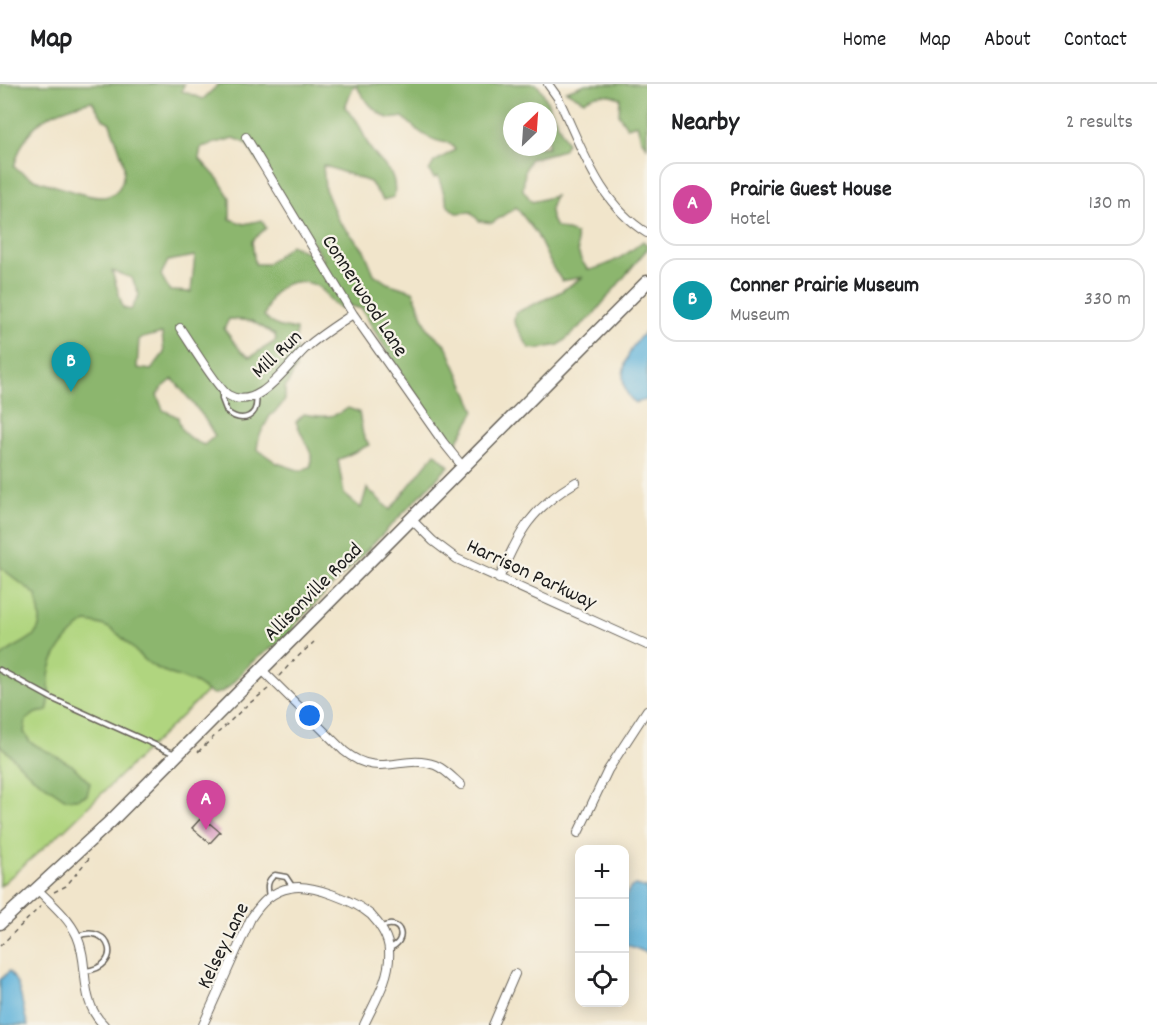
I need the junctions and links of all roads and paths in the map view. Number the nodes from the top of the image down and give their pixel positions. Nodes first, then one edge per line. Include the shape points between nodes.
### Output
1 (548, 84) edge
2 (246, 137) dead end
3 (647, 233) edge
4 (647, 282) edge
5 (353, 314) junction
6 (180, 328) dead end
7 (222, 389) junction
8 (256, 396) junction
9 (463, 467) junction
10 (576, 482) dead end
11 (411, 519) junction
12 (499, 579) junction
13 (314, 642) dead end
14 (647, 645) edge
15 (261, 669) junction
16 (0, 670) edge
17 (279, 676) dead end
18 (268, 687) dead end
19 (647, 710) edge
20 (198, 752) dead end
21 (176, 755) junction
22 (461, 785) dead end
23 (578, 833) dead end
24 (90, 858) dead end
25 (292, 887) junction
26 (37, 889) junction
27 (54, 892) dead end
28 (269, 896) junction
29 (41, 906) dead end
30 (0, 923) edge
31 (381, 927) junction
32 (78, 937) junction
33 (0, 946) edge
34 (389, 948) junction
35 (84, 971) junction
36 (515, 974) dead end
37 (104, 1025) edge
38 (203, 1025) edge
39 (364, 1025) edge
40 (493, 1025) edge

1 - 3 street via 605,193 621,213
2 - 5 street, Connerwood Lane
4 - 9 main road, Allisonville Road
5 - 8 street, Mill Run via 308,346
5 - 9 street, Connerwood Lane
6 - 7 street
7 - 8 street, Mill Run via 238,399
7 - 8 lane via 227,412 240,419 254,412
9 - 11 main road, Allisonville Road
10 - 12 street via 551,498 530,519
11 - 12 street, Harrison Parkway via 451,556
11 - 15 main road, Allisonville Road
12 - 14 street, Harrison Parkway
13 - 17 path
15 - 21 main road, Allisonville Road
15 - 22 street via 359,762 432,764
16 - 21 lane via 53,699
18 - 20 path
19 - 23 street via 603,778
21 - 26 main road, Allisonville Road
24 - 27 path via 66,885
25 - 28 street, Kelsey Lane
25 - 28 lane via 286,877 275,875 268,885
25 - 31 street, Kelsey Lane via 321,890 356,906
26 - 30 main road, Allisonville Road
26 - 32 street
28 - 38 street, Kelsey Lane via 251,918
29 - 33 path
31 - 34 street, Kelsey Lane
31 - 34 lane via 391,924 400,931 398,944
32 - 35 street
32 - 35 lane via 96,934 106,941 109,950 108,960 102,966
34 - 39 street, Kelsey Lane via 386,975
35 - 37 street via 90,1005
36 - 40 street

